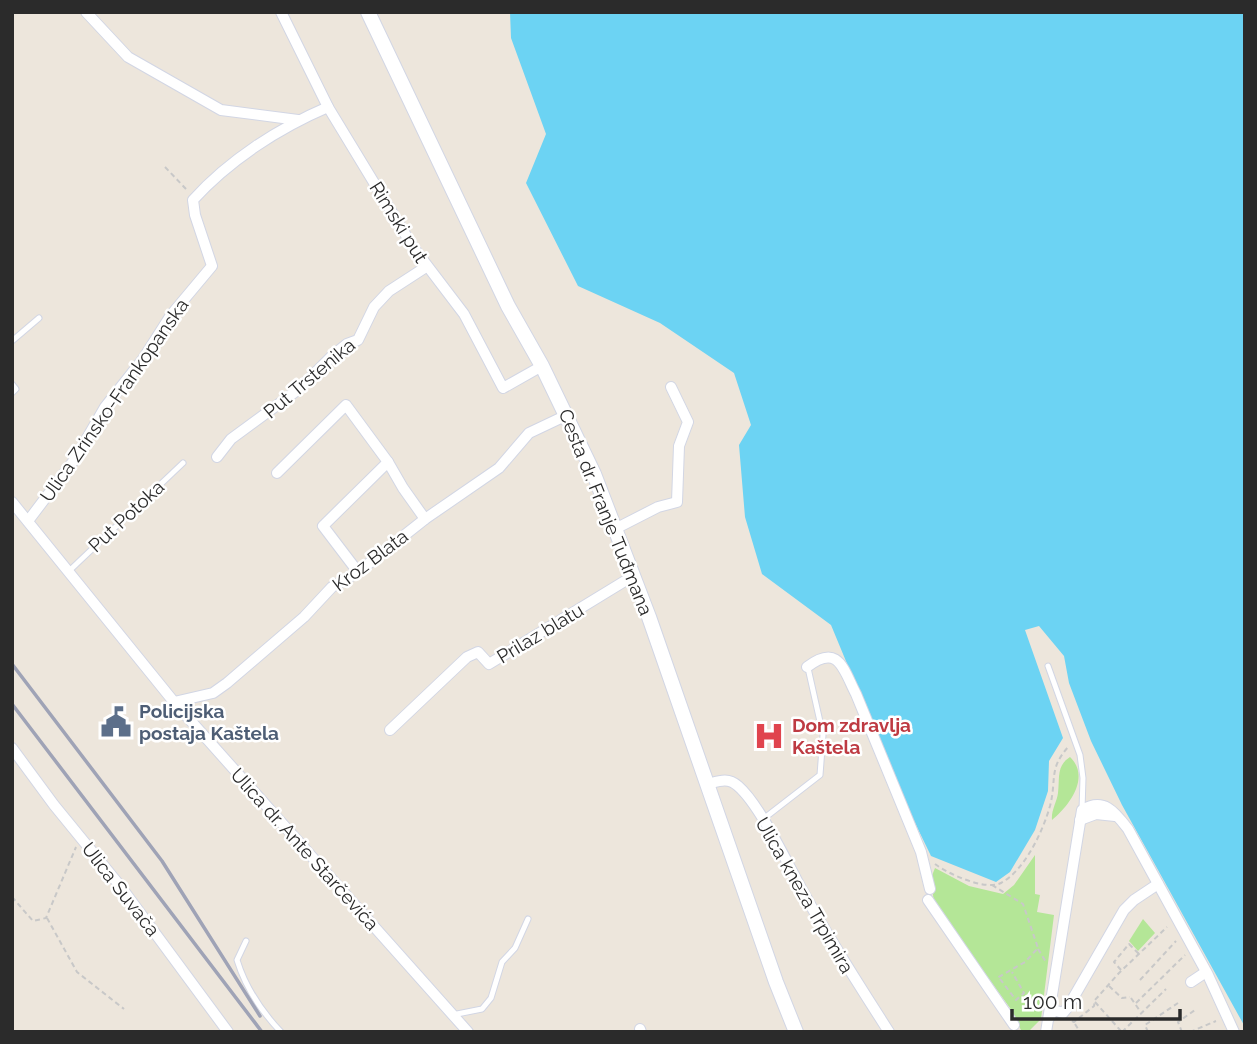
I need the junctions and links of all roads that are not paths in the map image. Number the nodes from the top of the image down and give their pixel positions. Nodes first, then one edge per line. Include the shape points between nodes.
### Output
1 (86, 12) edge
2 (368, 12) edge
3 (285, 14) edge
4 (328, 107) junction
5 (298, 120) junction
6 (426, 267) junction
7 (39, 318) dead end
8 (12, 341) edge
9 (542, 366) junction
10 (12, 383) edge
11 (671, 387) dead end
12 (12, 393) edge
13 (567, 415) junction
14 (217, 457) dead end
15 (388, 462) junction
16 (183, 463) dead end
17 (277, 473) dead end
18 (12, 502) edge
19 (425, 519) junction
20 (28, 521) junction
21 (615, 528) junction
22 (69, 571) junction
23 (358, 572) junction
24 (633, 576) junction
25 (1048, 666) dead end
26 (807, 667) joint
27 (174, 702) junction
28 (390, 730) dead end
29 (12, 748) edge
30 (708, 785) junction
31 (1081, 815) junction
32 (762, 820) junction
33 (1158, 884) junction
34 (528, 919) dead end
35 (246, 941) dead end
36 (1206, 972) junction
37 (1191, 982) dead end
38 (453, 1014) junction
39 (1015, 1028) edge
40 (1046, 1031) edge
41 (228, 1032) edge
42 (281, 1032) edge
43 (468, 1032) edge
44 (796, 1032) edge
45 (889, 1032) edge
46 (1234, 1032) edge

1 - 5 street via 128,57 221,110
2 - 9 main road, Cesta dr. Franje Tuđmana via 508,306
3 - 4 street, Rimski put
4 - 5 street
4 - 6 street, Rimski put
5 - 20 street, Ulica Zrinsko-Frankopanska via 233,164 193,200 212,266 170,315 105,407 75,459
6 - 9 street, Rimski put via 464,314 503,388
6 - 14 street, Put Trstenika via 389,291 374,307 358,340 231,439
7 - 8 lane
9 - 13 main road, Cesta dr. Franje Tuđmana
10 - 12 lane via 16,389
11 - 21 street via 688,422 679,446 677,502
13 - 19 street, Kroz Blata via 529,433 499,468
13 - 21 main road, Cesta dr. Franje Tuđmana
15 - 17 street via 346,405
15 - 19 street
15 - 23 street via 323,526
16 - 22 lane, Put Potoka
18 - 20 street, Ulica dr. Ante Starčevića
19 - 23 street, Kroz Blata
20 - 22 street, Ulica dr. Ante Starčevića
21 - 24 main road, Cesta dr. Franje Tuđmana
22 - 27 street, Ulica dr. Ante Starčevića
23 - 27 street, Kroz Blata via 332,587 304,617 213,693
24 - 28 street, Prilaz blatu via 489,664 478,652 467,657
24 - 30 main road, Cesta dr. Franje Tuđmana
25 - 31 lane via 1080,755
26 - 32 lane via 823,735 822,768 814,782
26 - 39 street via 828,656 836,659 844,672 921,852 929,894
27 - 38 street, Ulica dr. Ante Starčevića
29 - 41 street, Ulica Suvača
30 - 32 street, Ulica kneza Trpimira via 730,781
30 - 44 main road, Cesta dr. Franje Tuđmana
31 - 33 street via 1092,804 1105,806 1128,829
31 - 40 street
32 - 45 street, Ulica kneza Trpimira via 834,947
33 - 36 street
33 - 40 street via 1124,910 1063,1013 1053,1010
34 - 38 lane via 515,948 502,962 491,998 482,1009
35 - 42 lane via 237,960 242,977
36 - 37 street
36 - 46 street
38 - 43 street, Ulica dr. Ante Starčevića

